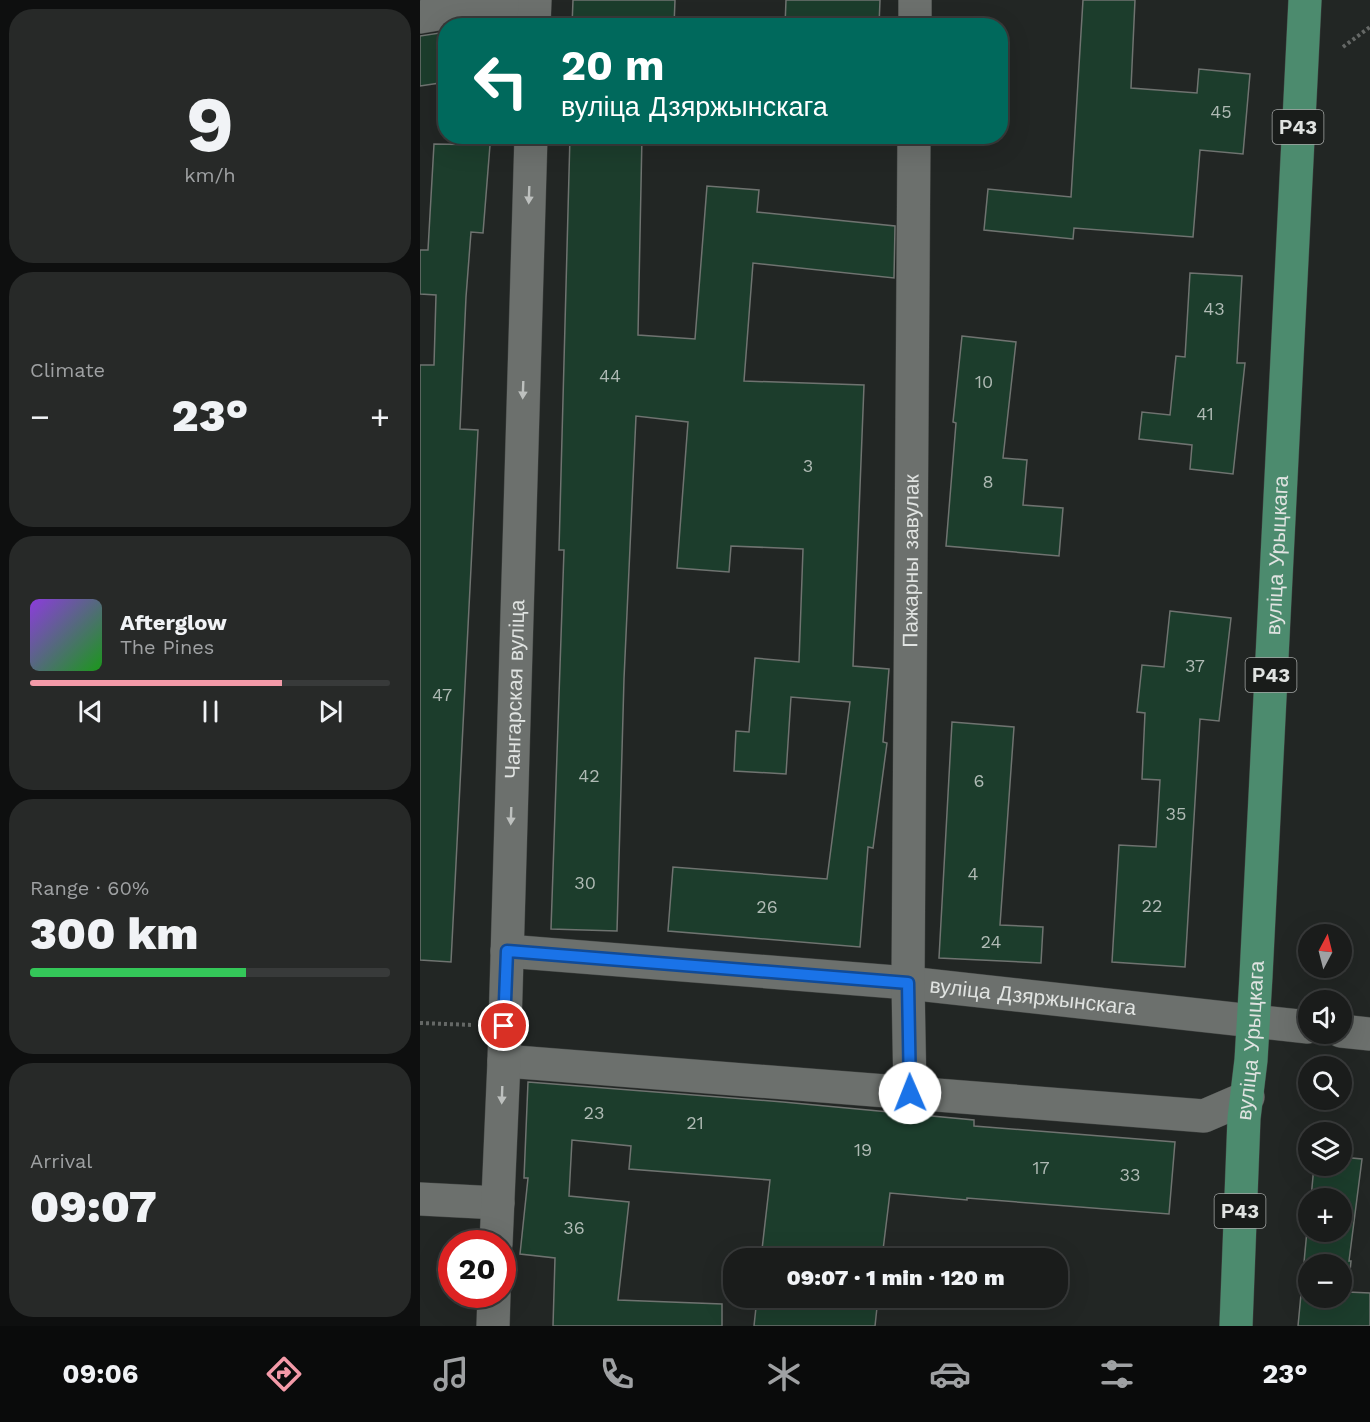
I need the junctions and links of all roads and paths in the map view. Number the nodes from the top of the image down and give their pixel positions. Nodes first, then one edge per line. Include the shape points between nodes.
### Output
1 (520, 0) edge
2 (535, 0) edge
3 (915, 0) edge
4 (1305, 0) edge
5 (420, 17) edge
6 (534, 18) edge
7 (915, 18) edge
8 (1370, 27) edge
9 (1343, 47) dead end
10 (531, 144) edge
11 (914, 144) edge
12 (507, 951) junction
13 (908, 983) junction
14 (1253, 1021) junction
15 (420, 1023) edge
16 (504, 1026) junction
17 (1298, 1026) edge
18 (1352, 1032) edge
19 (1370, 1034) edge
20 (504, 1061) junction
21 (910, 1093) junction
22 (1248, 1097) junction
23 (420, 1199) edge
24 (498, 1203) junction
25 (497, 1230) edge
26 (494, 1308) edge
27 (493, 1326) edge
28 (1236, 1326) edge

1 - 5 street
2 - 6 street
3 - 7 street
4 - 14 main road, вуліца Урыцкага / Р43
8 - 9 path
10 -> 12 street, Чангарская вуліца
11 - 13 street, Пажарны завулак
12 - 13 street, вуліца Дзяржынскага
12 - 16 street, Чангарская вуліца
13 - 14 street, вуліца Дзяржынскага
13 - 21 street, Пажарны завулак
14 - 17 street, вуліца Дзяржынскага
14 - 22 main road, вуліца Урыцкага / Р43
15 - 16 path
16 - 20 street, Чангарская вуліца
18 - 19 street
20 - 21 street
20 -> 24 street, Чангарская вуліца
21 - 22 street via 1204,1116
22 - 28 main road, вуліца Урыцкага / Р43
23 - 24 street
24 - 25 street, Чангарская вуліца
26 - 27 street

